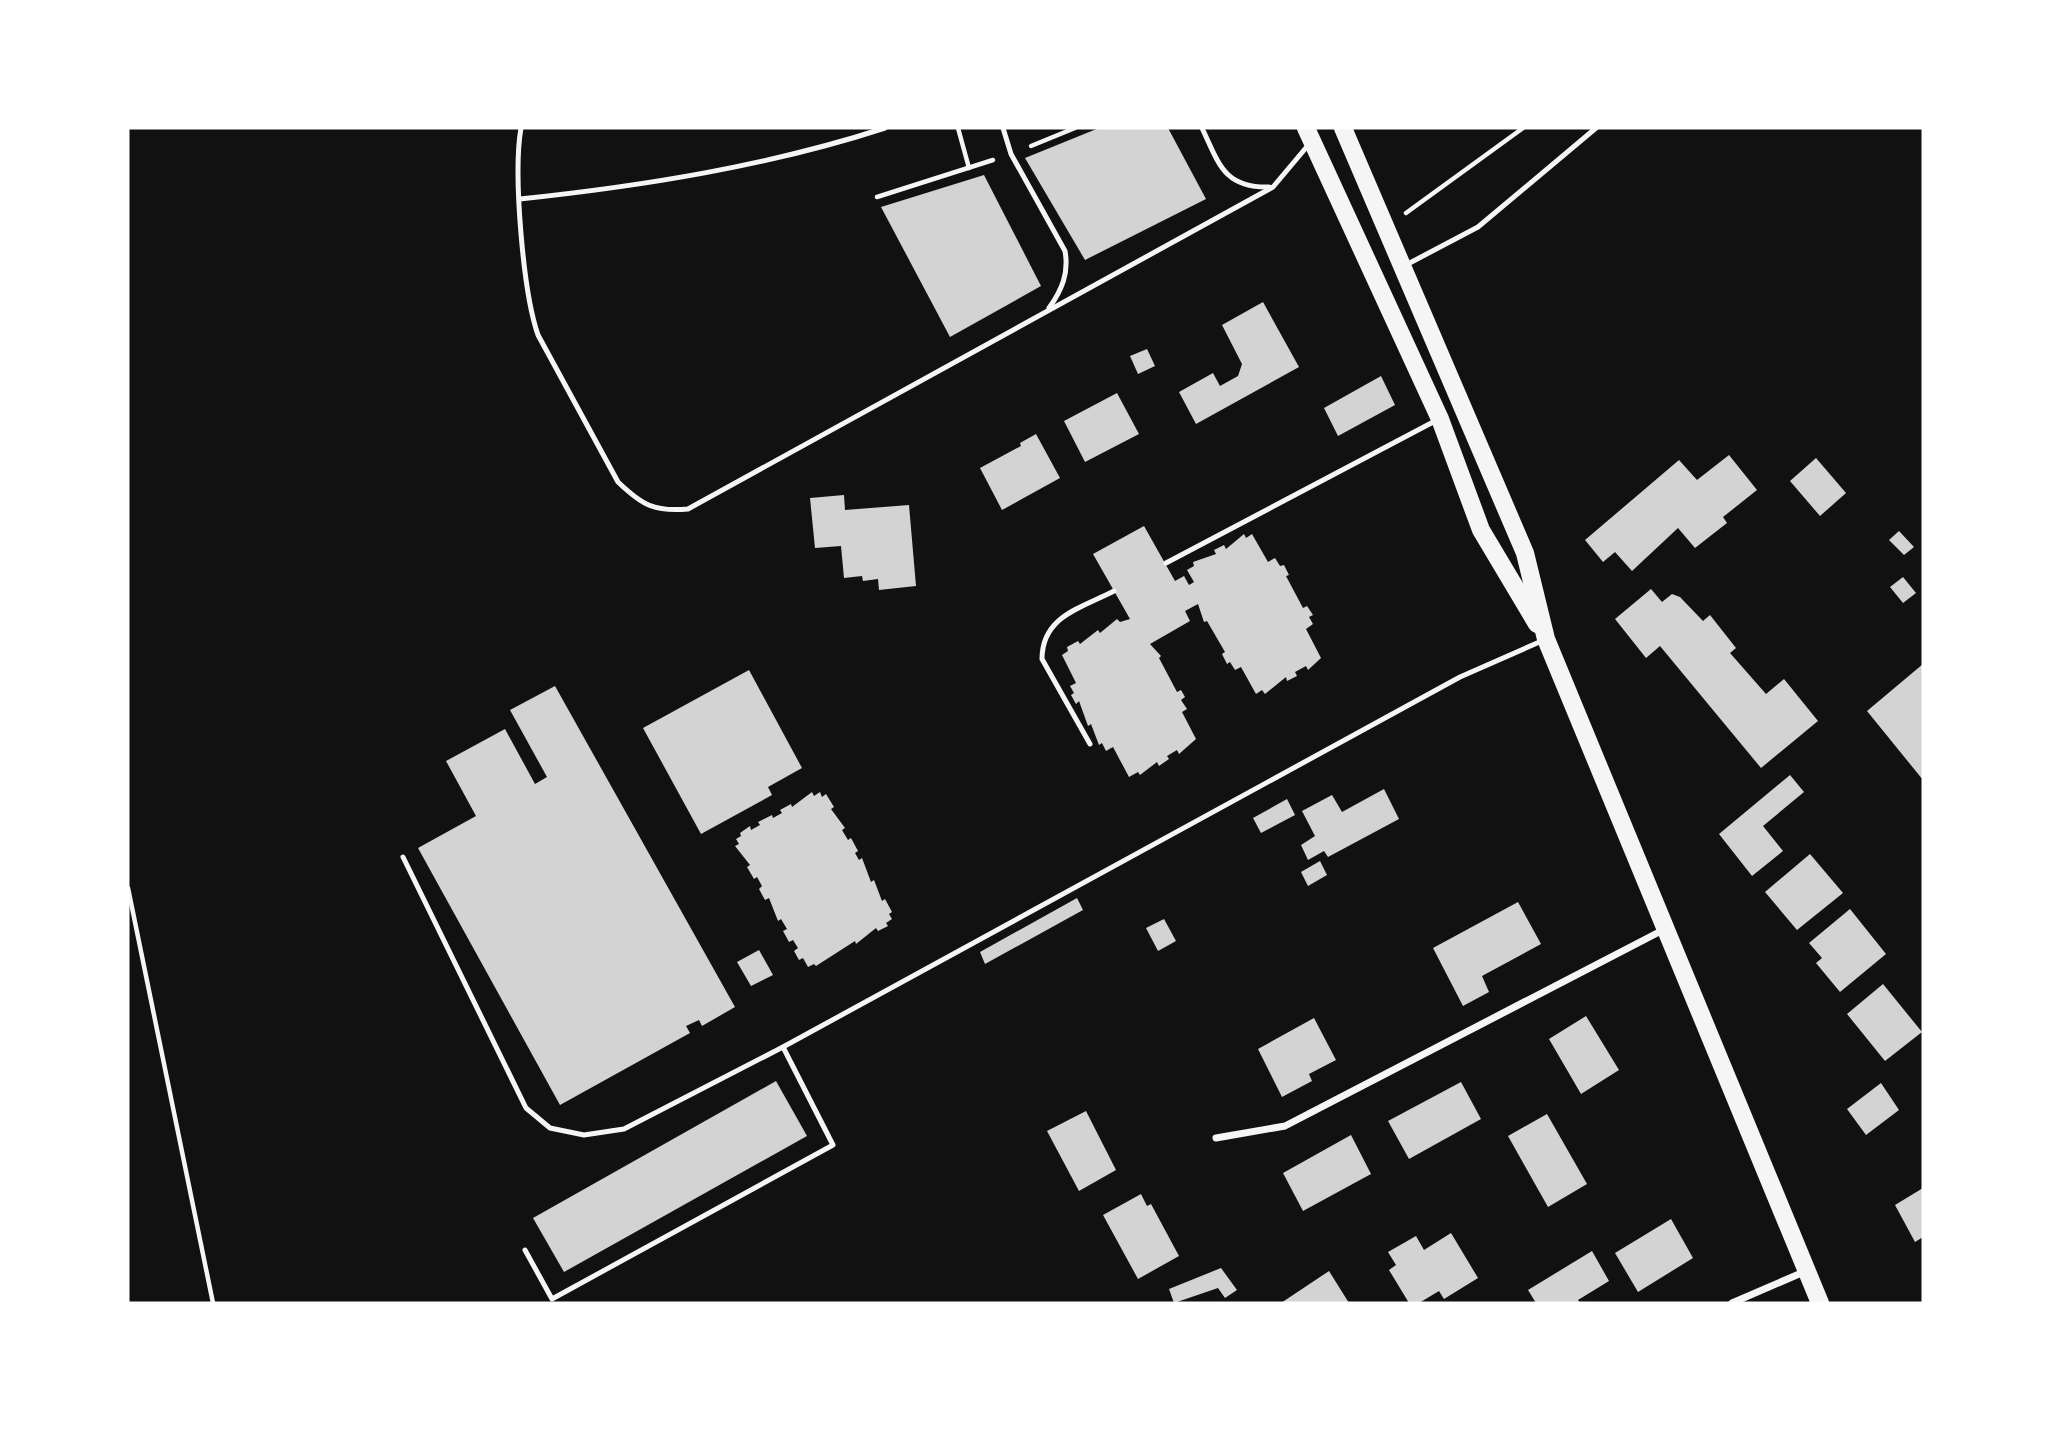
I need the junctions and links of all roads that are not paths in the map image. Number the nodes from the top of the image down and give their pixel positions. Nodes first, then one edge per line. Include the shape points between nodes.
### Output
1 (521, 128) edge
2 (885, 128) edge
3 (1003, 128) edge
4 (1202, 128) edge
5 (1343, 128) edge
6 (1595, 128) edge
7 (1309, 134) edge
8 (1273, 187) junction
9 (520, 198) junction
10 (1405, 266) junction
11 (1047, 311) junction
12 (1440, 419) junction
13 (1166, 564) dead end
14 (1114, 591) dead end
15 (1546, 639) junction
16 (1090, 744) dead end
17 (403, 857) dead end
18 (1666, 929) junction
19 (783, 1047) junction
20 (1216, 1138) dead end
21 (525, 1250) dead end
22 (1807, 1271) junction
23 (1732, 1303) edge
24 (1820, 1303) edge

1 - 9 lane via 517,150
2 - 9 lane via 829,146 620,188
3 - 11 lane via 1011,154 1065,251 1068,264 1063,285
4 - 8 lane via 1224,173 1249,187
5 - 10 main road
6 - 10 lane via 1478,227
7 - 8 lane
7 - 12 main road
8 - 11 lane
9 - 11 lane via 530,311 538,335 618,482 638,501 664,511 688,509
10 - 15 main road via 1525,553
12 - 13 lane
12 - 15 main road via 1481,530
14 - 16 lane via 1049,627 1042,644 1042,659
15 - 18 main road
15 - 19 lane via 1460,677
17 - 19 lane via 526,1108 550,1128 584,1135 624,1129
18 - 20 street via 1285,1126
18 - 22 main road
19 - 21 lane via 833,1144 552,1299
22 - 23 street
22 - 24 main road

